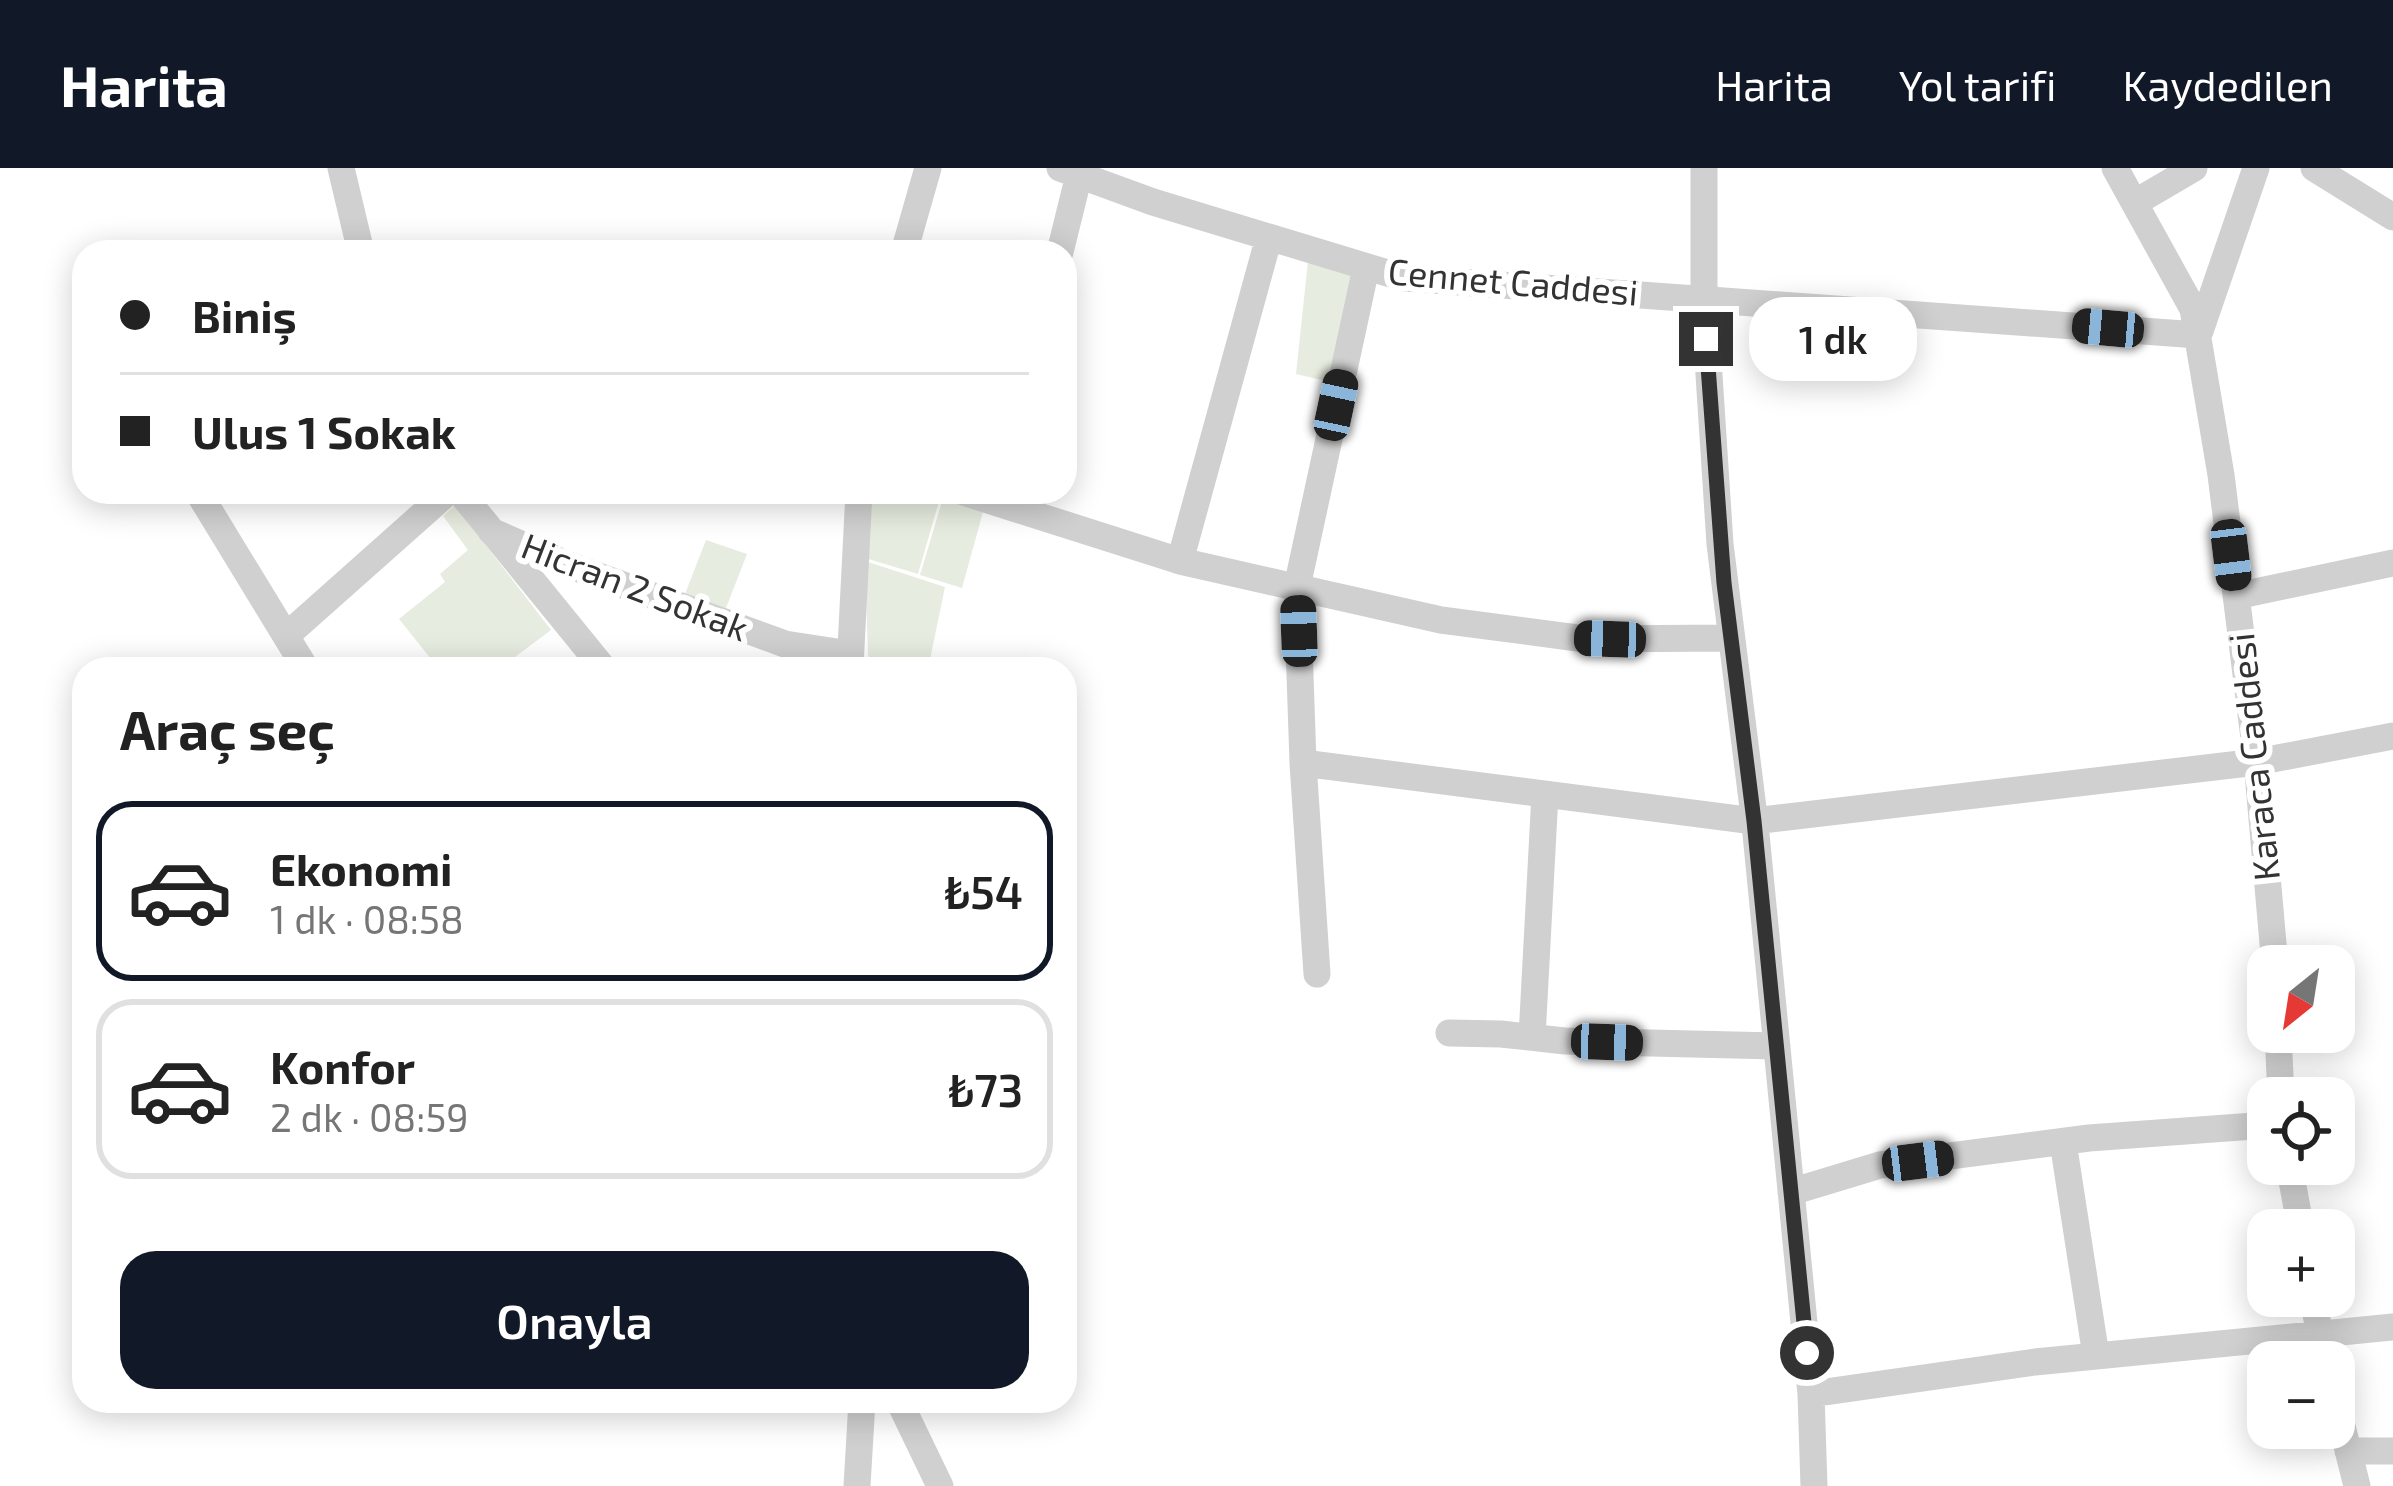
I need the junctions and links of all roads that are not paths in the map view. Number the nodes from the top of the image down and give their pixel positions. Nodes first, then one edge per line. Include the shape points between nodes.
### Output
1 (341, 168) edge
2 (928, 168) edge
3 (1704, 168) edge
4 (2115, 168) edge
5 (2194, 168) edge
6 (2256, 168) edge
7 (2314, 168) edge
8 (1069, 171) edge
9 (2136, 202) junction
10 (2393, 217) edge
11 (1269, 237) junction
12 (358, 240) edge
13 (907, 240) edge
14 (1061, 240) edge
15 (1366, 268) junction
16 (1704, 298) junction
17 (2198, 335) junction
18 (205, 504) edge
19 (434, 504) edge
20 (470, 504) edge
21 (858, 504) edge
22 (1032, 504) edge
23 (491, 531) junction
24 (1180, 561) junction
25 (2393, 563) edge
26 (1297, 587) junction
27 (2236, 596) junction
28 (286, 636) junction
29 (1730, 638) junction
30 (299, 657) edge
31 (594, 657) edge
32 (834, 657) edge
33 (850, 657) edge
34 (2393, 736) edge
35 (2257, 762) junction
36 (1303, 763) junction
37 (1545, 794) junction
38 (1755, 822) junction
39 (2273, 945) edge
40 (1317, 974) dead end
41 (1449, 1033) dead end
42 (1532, 1037) junction
43 (1777, 1046) junction
44 (2247, 1128) edge
45 (2063, 1142) junction
46 (1791, 1192) junction
47 (2393, 1327) edge
48 (2348, 1341) edge
49 (2247, 1351) edge
50 (2096, 1356) junction
51 (1811, 1394) junction
52 (861, 1413) edge
53 (905, 1413) edge
54 (2348, 1451) joint
55 (2393, 1451) edge
56 (857, 1486) edge
57 (940, 1486) edge
58 (1814, 1486) edge
59 (2357, 1486) edge

1 - 12 street
2 - 13 street
3 - 16 street
4 - 9 street, Karaca Caddesi
5 - 9 street
6 - 17 street
7 - 10 street
8 - 11 street, Cennet Caddesi
8 - 14 street
9 - 17 street, Karaca Caddesi via 2193,309
11 - 15 street, Cennet Caddesi
11 - 24 street
15 - 16 street, Cennet Caddesi via 1441,281
15 - 26 street
16 - 17 street, Cennet Caddesi
16 - 29 street
17 - 27 street, Karaca Caddesi
18 - 28 street
19 - 28 street
20 - 23 street
21 - 33 street
22 - 24 street
23 - 31 street
23 - 32 street, Hicran 2 Sokak
24 - 26 street
25 - 27 street
26 - 29 street via 1535,634
26 - 36 street
27 - 35 street, Karaca Caddesi
28 - 30 street
29 - 38 street
34 - 35 street
35 - 38 street
35 - 39 street, Karaca Caddesi
36 - 37 street
36 - 40 street
37 - 38 street
37 - 42 street
38 - 43 street
41 - 42 street
42 - 43 street
43 - 46 street
44 - 45 street
45 - 46 street via 1880,1165
45 - 50 street
46 - 51 street
47 - 48 street
49 - 50 street
50 - 51 street
51 - 58 street
52 - 56 street
53 - 57 street
54 - 55 street
54 - 59 street

